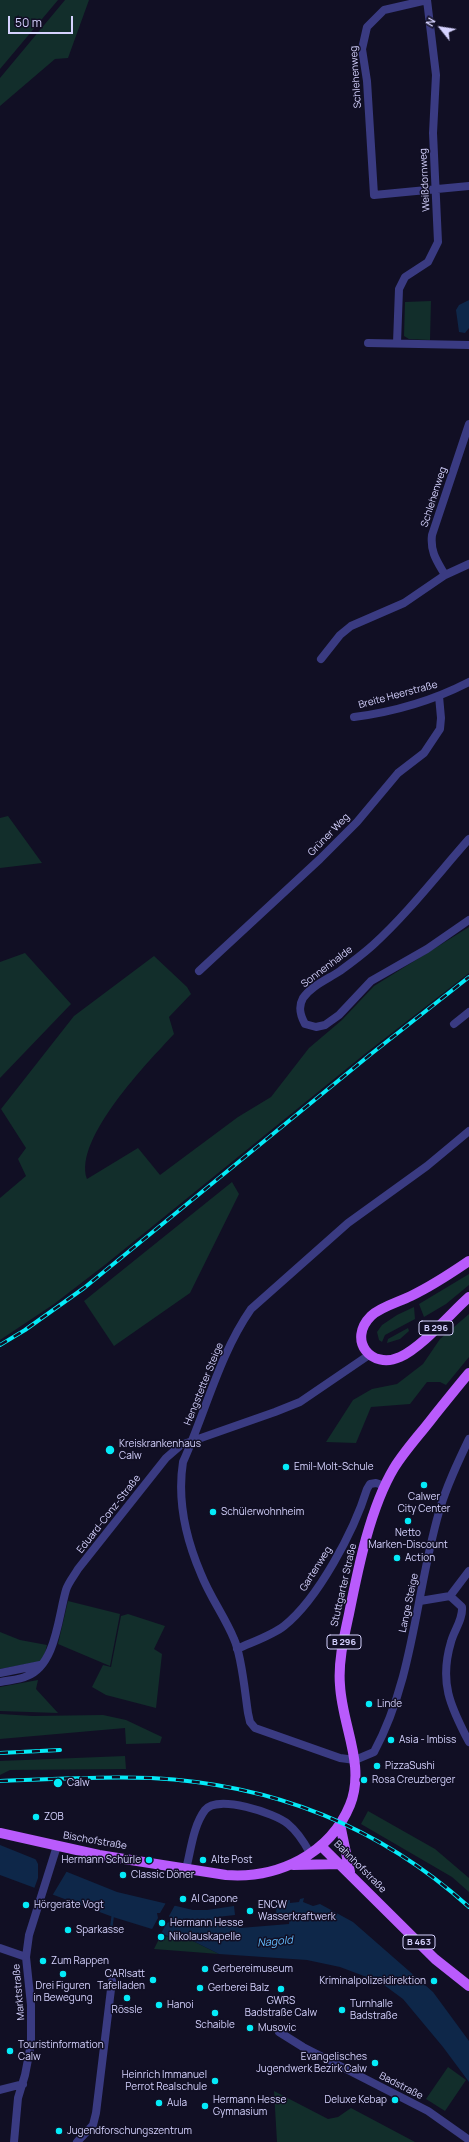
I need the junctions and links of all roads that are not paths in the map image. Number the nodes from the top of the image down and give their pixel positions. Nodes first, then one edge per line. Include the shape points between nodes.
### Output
1 (427, 0) edge
2 (469, 186) edge
3 (434, 189) junction
4 (368, 343) dead end
5 (396, 343) junction
6 (469, 345) edge
7 (469, 424) edge
8 (469, 564) edge
9 (445, 575) junction
10 (320, 659) dead end
11 (469, 682) edge
12 (439, 696) junction
13 (354, 717) dead end
14 (469, 839) edge
15 (469, 920) edge
16 (199, 971) dead end
17 (469, 1012) edge
18 (454, 1024) dead end
19 (469, 1131) edge
20 (469, 1262) edge
21 (469, 1297) edge
22 (369, 1355) junction
23 (469, 1374) edge
24 (469, 1439) edge
25 (192, 1441) junction
26 (385, 1486) junction
27 (469, 1572) edge
28 (450, 1596) junction
29 (420, 1601) junction
30 (237, 1649) junction
31 (45, 1664) junction
32 (0, 1673) edge
33 (0, 1682) edge
34 (469, 1742) edge
35 (355, 1760) junction
36 (340, 1824) junction
37 (0, 1833) edge
38 (57, 1846) junction
39 (321, 1846) junction
40 (310, 1853) junction
41 (341, 1864) junction
42 (291, 1865) junction
43 (186, 1869) junction
44 (351, 1874) junction
45 (0, 1948) edge
46 (26, 1957) junction
47 (112, 1981) dead end
48 (469, 1986) edge
49 (279, 2032) dead end
50 (22, 2084) junction
51 (0, 2090) edge
52 (469, 2140) edge
53 (14, 2142) edge
54 (77, 2142) edge

1 - 3 street, Weißdornweg via 436,75
1 - 3 street, Schlehenweg via 384,10 366,27 362,49 367,81 374,195
2 - 3 street
3 - 5 street, Weißdornweg via 438,242 428,262 405,277 399,289
4 - 5 street
5 - 6 street
7 - 9 street, Schlehenweg via 432,535 433,556
8 - 9 street
9 - 10 street via 404,603 351,626
11 - 12 street, Breite Heerstraße
12 - 13 street, Breite Heerstraße
12 - 16 street, Grüner Weg via 440,729 424,753 398,773 357,822 320,859
14 - 15 street, Sonnenhalde via 373,946 308,992 300,1008 305,1024 316,1027 325,1025 339,1015 371,981
17 - 18 street
19 - 25 street, Hengstetter Steige via 427,1166 348,1223 251,1309 240,1325 210,1391
20 - 22 main road via 442,1280 372,1315 362,1330 361,1339
21 - 22 main road, B 296 via 401,1357 388,1360
22 - 25 street, Eduard-Conz-Straße via 300,1402
23 - 26 main road, Stuttgarter Straße / B 296 via 404,1454
24 - 29 street, Lange Steige via 439,1511
25 - 30 street, Hengstetter Steige via 183,1462 180,1480 183,1516 201,1574 235,1640
25 - 31 street, Eduard-Conz-Straße via 181,1445 166,1458 78,1569 66,1588 60,1619
26 - 30 street, Gartenweg via 370,1484 349,1533 310,1598 298,1613 283,1627
26 - 35 main road, Stuttgarter Straße / B 296 via 374,1515 356,1581 340,1670 340,1695
27 - 28 street
28 - 29 street
28 - 34 street via 462,1607 463,1615 446,1659 445,1678 448,1697
29 - 35 street, Lange Steige via 387,1728 374,1752
30 - 35 street, Hengstetter Steige via 250,1722 256,1728 340,1758
31 - 32 street
31 - 33 street via 28,1676
35 - 36 main road, Stuttgarter Straße / B 296 via 355,1790
36 - 39 main road, Stuttgarter Straße / B 296
36 - 44 main road
37 - 38 main road, Bischofstraße / B 296
38 - 43 main road, Bischofstraße / B 296
38 - 46 street, Marktstraße via 29,1935
39 - 40 main road, Bahnhofstraße / B 296
39 - 41 main road, Bahnhofstraße / B 463
40 - 42 main road, Bahnhofstraße / B 296
40 - 43 street via 300,1835 279,1818 263,1811 220,1804 205,1810 195,1833
41 - 42 main road
41 - 44 main road, Bahnhofstraße / B 463
42 - 43 main road, Bahnhofstraße / B 296 via 269,1873 246,1876
44 - 48 main road, Bahnhofstraße / B 463 via 435,1959
45 - 46 street
46 - 50 street, Marktstraße via 32,2025 31,2044
47 - 54 street via 96,2113 93,2125
49 - 52 street, Badstraße via 303,2048 428,2111
50 - 51 street
50 - 53 street, Marktstraße via 18,2098

